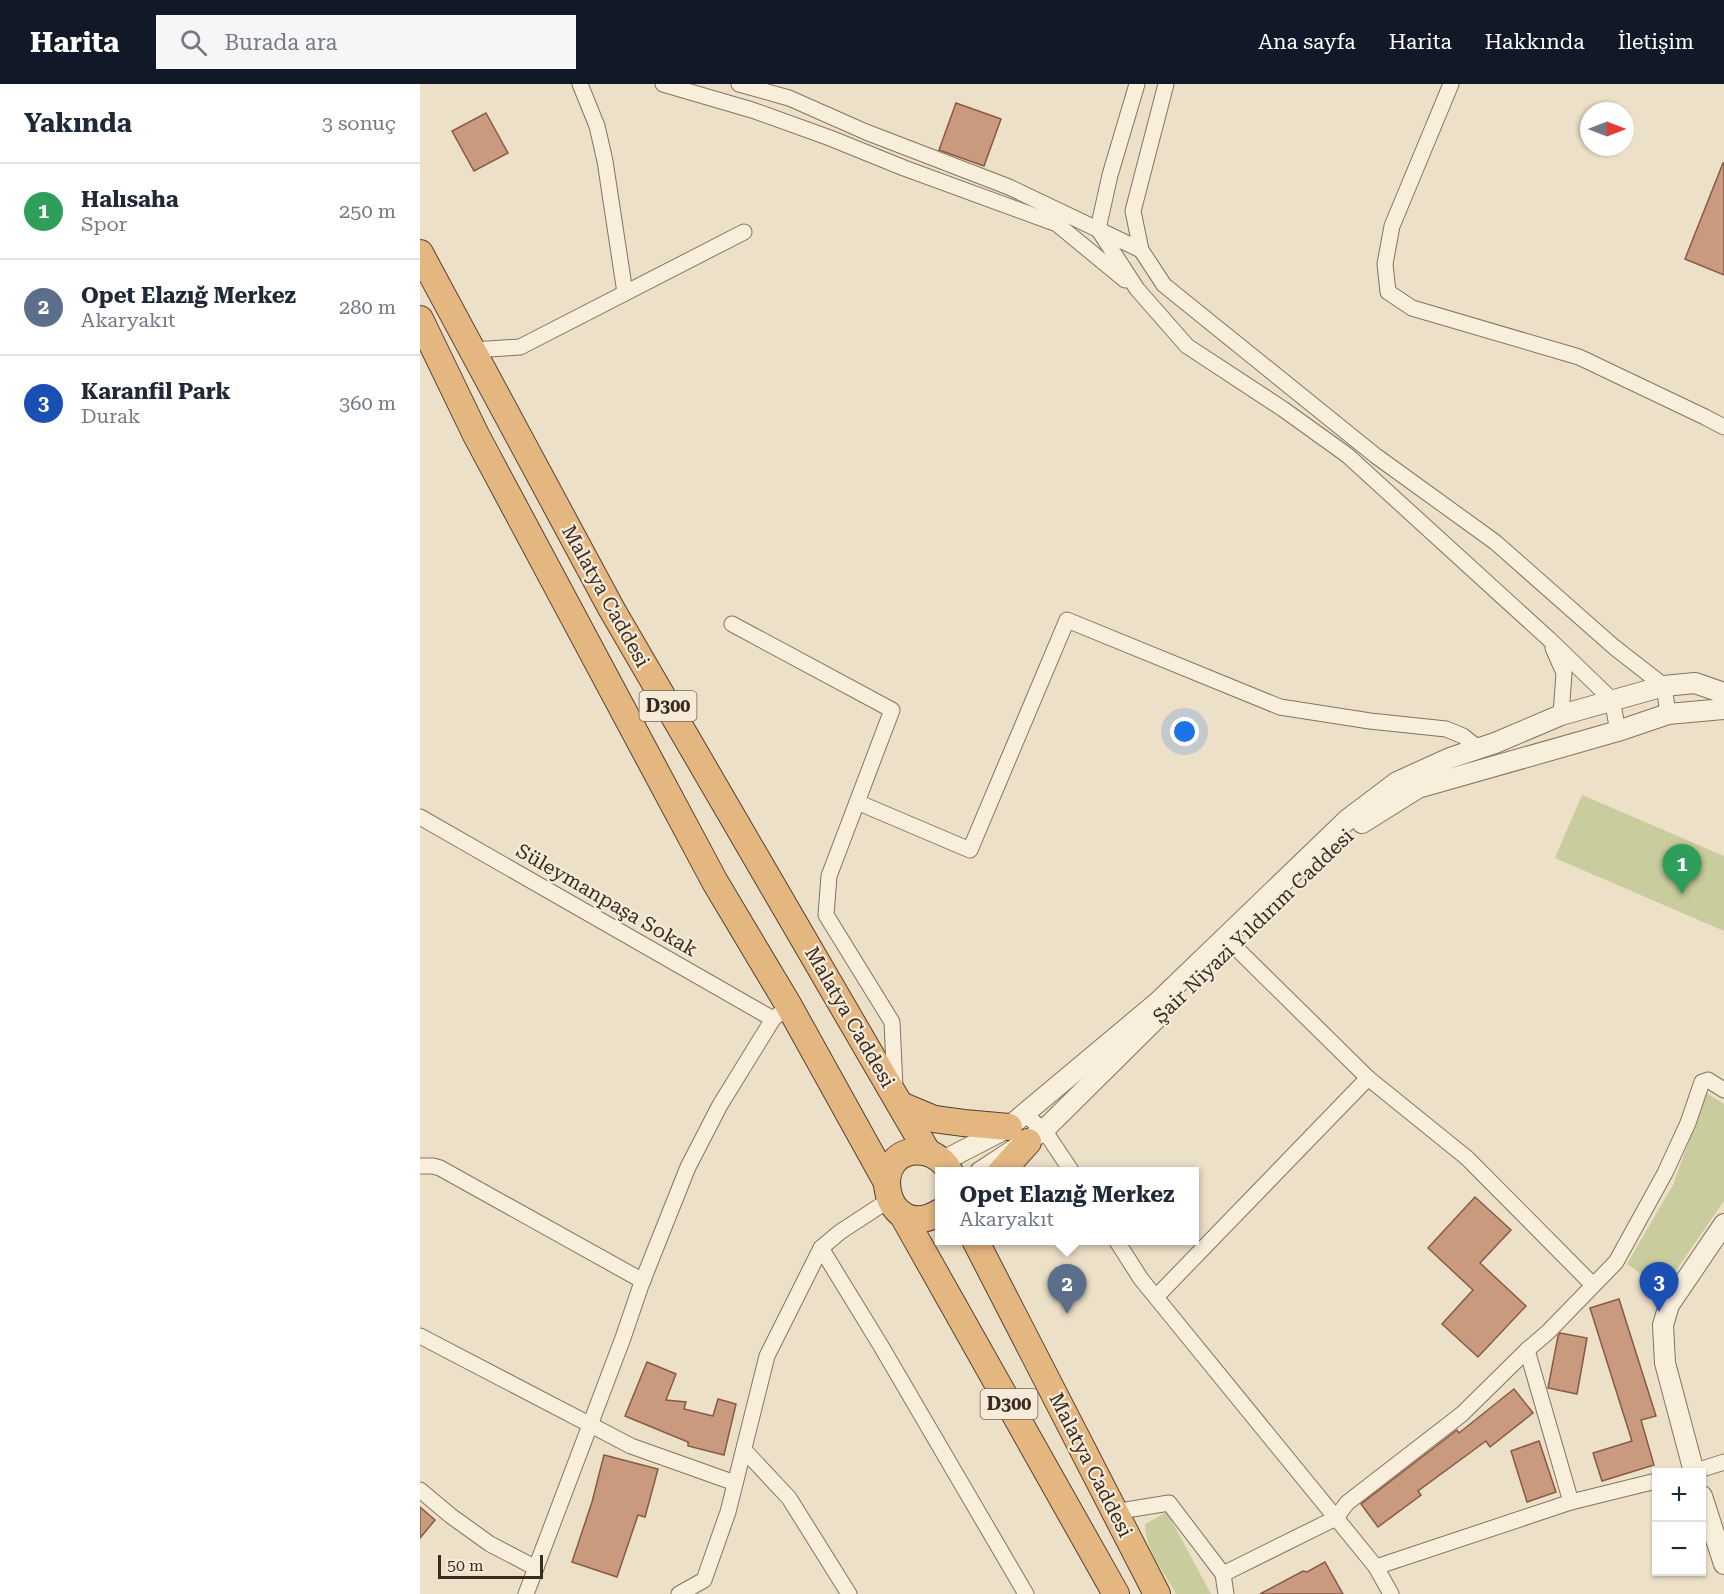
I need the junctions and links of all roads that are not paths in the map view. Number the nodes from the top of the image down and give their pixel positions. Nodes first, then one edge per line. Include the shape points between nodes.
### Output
1 (580, 84) edge
2 (663, 84) edge
3 (739, 84) edge
4 (1137, 84) edge
5 (1166, 84) edge
6 (1451, 84) edge
7 (1098, 229) junction
8 (744, 232) dead end
9 (1141, 250) junction
10 (420, 253) edge
11 (1137, 289) junction
12 (625, 293) junction
13 (420, 319) edge
14 (472, 350) junction
15 (1724, 428) edge
16 (732, 624) dead end
17 (1550, 640) junction
18 (1724, 681) edge
19 (1695, 683) junction
20 (1664, 686) junction
21 (1724, 693) edge
22 (1612, 700) junction
23 (1724, 709) edge
24 (1668, 714) junction
25 (1561, 715) junction
26 (1618, 731) junction
27 (1478, 748) junction
28 (857, 802) junction
29 (420, 817) edge
30 (1232, 944) junction
31 (782, 1013) junction
32 (1368, 1078) junction
33 (1724, 1090) edge
34 (899, 1100) junction
35 (1026, 1128) junction
36 (940, 1162) edge
37 (420, 1166) edge
38 (985, 1167) edge
39 (1004, 1167) edge
40 (1067, 1167) edge
41 (892, 1198) junction
42 (935, 1214) edge
43 (1724, 1224) edge
44 (1119, 1245) edge
45 (981, 1246) edge
46 (820, 1248) junction
47 (643, 1281) junction
48 (1593, 1286) junction
49 (1156, 1297) junction
50 (420, 1336) edge
51 (1527, 1350) junction
52 (590, 1425) junction
53 (744, 1450) junction
54 (1724, 1462) edge
55 (1693, 1468) edge
56 (1706, 1468) edge
57 (1652, 1482) edge
58 (735, 1483) junction
59 (420, 1490) edge
60 (1571, 1502) junction
61 (1706, 1511) edge
62 (1114, 1512) junction
63 (1336, 1518) junction
64 (1724, 1564) edge
65 (1376, 1567) junction
66 (536, 1568) junction
67 (1223, 1574) junction
68 (703, 1587) edge
69 (526, 1594) edge
70 (679, 1594) edge
71 (849, 1594) edge
72 (1026, 1594) edge
73 (1116, 1594) edge
74 (1157, 1594) edge
75 (1226, 1594) edge
76 (1391, 1594) edge

1 - 12 street via 597,126 605,161
2 - 11 street via 752,110 1057,224
3 - 7 street via 789,98 1009,187
4 - 7 street
5 - 9 street via 1133,211
6 - 15 street via 1392,226 1385,264 1388,292 1412,308 1579,357
7 - 9 street
7 - 11 street
8 - 12 street
9 - 20 street via 1164,285 1376,456 1495,542
10 - 14 highway, Malatya Caddesi / D300
11 - 17 street via 1187,346 1347,455
12 - 14 street via 520,347
13 - 31 highway, Malatya Caddesi / D300 via 476,435
14 - 34 highway, Malatya Caddesi / D300 via 611,608
16 - 28 street via 892,710
17 - 22 street
17 - 25 street via 1564,673
18 - 19 street
19 - 20 street
19 - 21 street
20 - 22 street
20 - 24 street
22 - 25 street
22 - 26 street
23 - 24 street, Şair Niyazi Yıldırım Caddesi
24 - 26 street, Şair Niyazi Yıldırım Caddesi
25 - 27 street
26 - 30 street, Şair Niyazi Yıldırım Caddesi via 1418,788 1347,833
27 - 28 street via 1464,736 1446,729 1280,707 1067,620 969,850
27 - 35 street via 1397,782 1348,819
28 - 34 street via 829,876 826,915 892,1022
29 - 31 street, Süleymanpaşa Sokak
30 - 32 street
30 - 35 street, Şair Niyazi Yıldırım Caddesi
31 - 41 highway, Malatya Caddesi / D300
31 - 47 street via 720,1105 688,1167
32 - 48 street via 1467,1158
32 - 49 street
33 - 48 street via 1708,1080 1702,1082 1665,1173 1616,1262
34 - 35 highway via 934,1119
34 - 36 highway, Malatya Caddesi / D300
35 - 36 street
35 - 38 street, Şair Niyazi Yıldırım Caddesi
35 - 39 highway
35 - 40 street
36 - 41 highway via 917,1152 896,1161 889,1170
37 - 47 street via 440,1168
41 - 42 highway via 920,1219
41 - 46 street
41 - 73 highway, Malatya Caddesi / D300
43 - 55 street via 1669,1305 1664,1325 1665,1363
44 - 49 street
45 - 62 highway, Malatya Caddesi / D300
46 - 53 street via 767,1356
46 - 72 street
47 - 52 street
48 - 51 street
49 - 63 street
50 - 52 street
51 - 60 street
51 - 63 street via 1462,1414 1347,1503
52 - 58 street via 631,1446
52 - 66 street
53 - 58 street
53 - 71 street via 789,1497
54 - 56 street
57 - 60 street
58 - 68 street
59 - 66 street via 490,1544
60 - 65 street
61 - 64 street
62 - 67 street via 1169,1503
62 - 74 highway, Malatya Caddesi / D300
63 - 65 street
63 - 67 street
65 - 76 street
66 - 69 street
67 - 75 street
68 - 70 street

